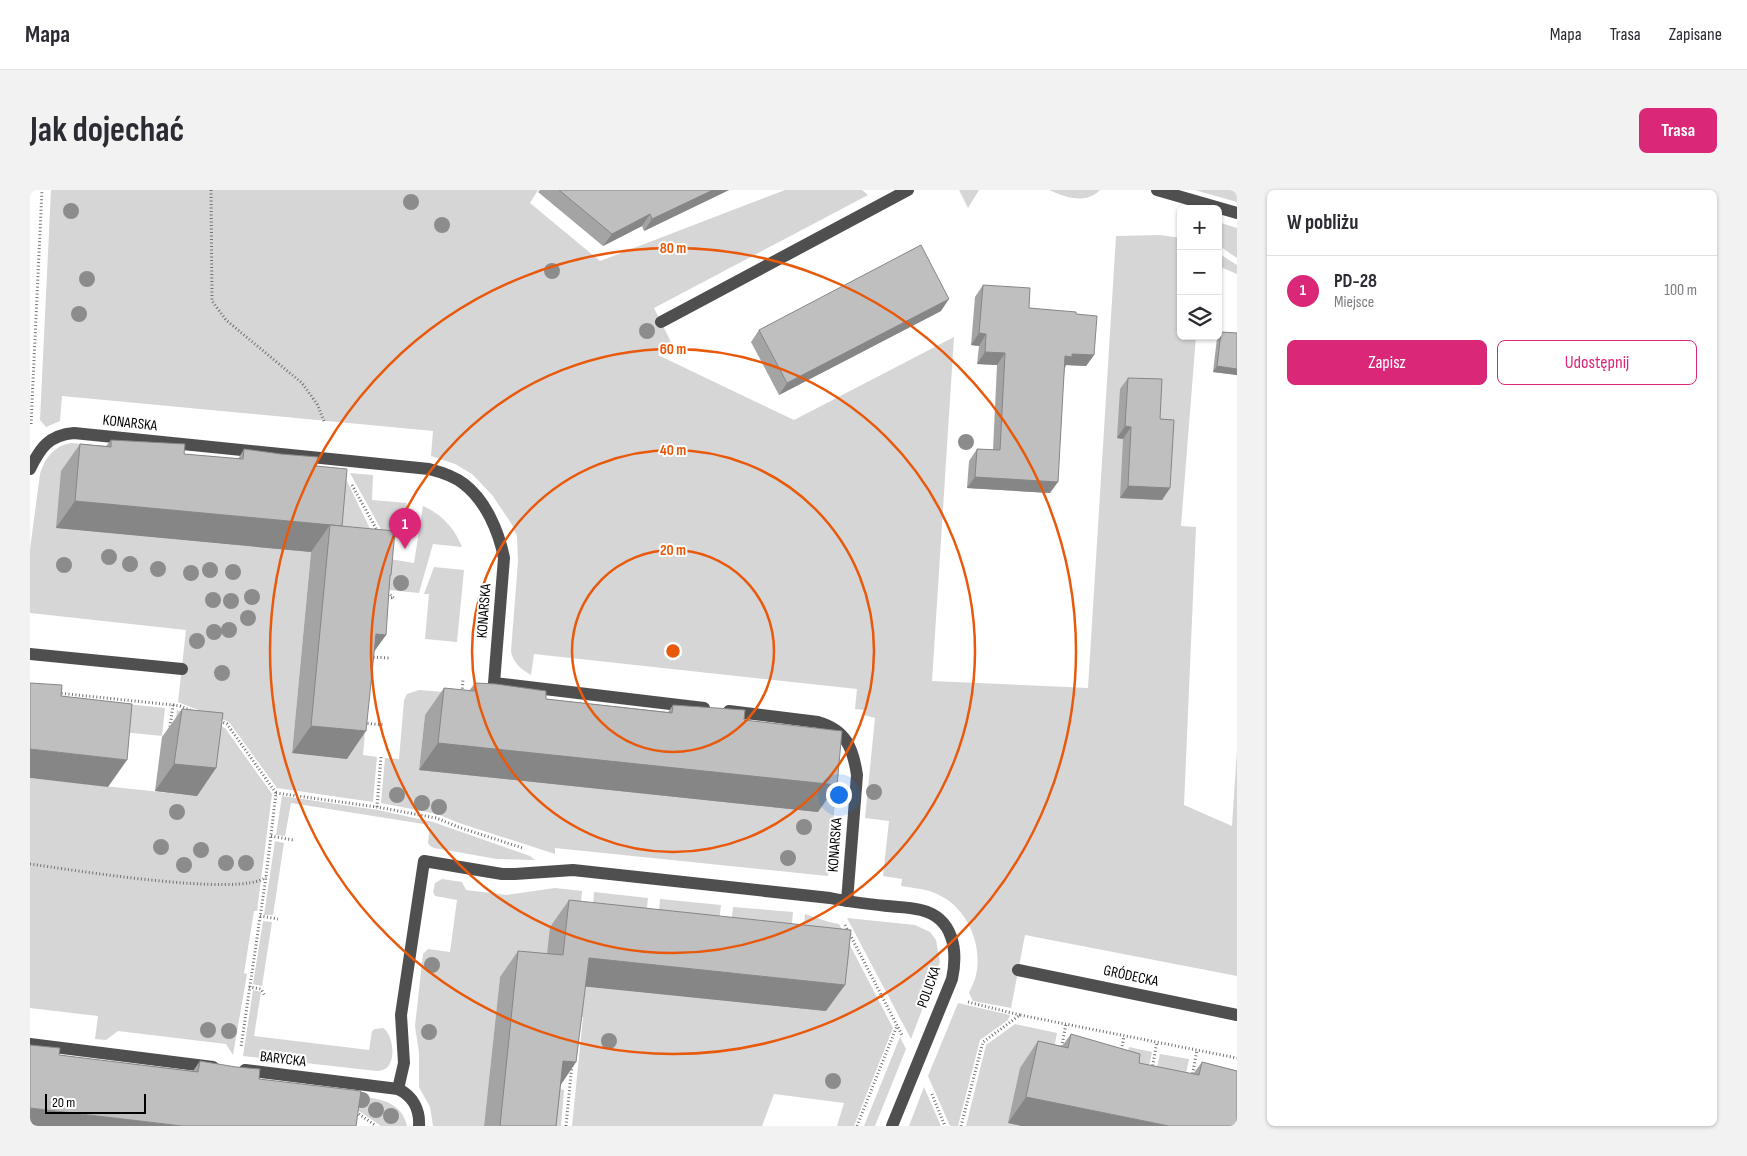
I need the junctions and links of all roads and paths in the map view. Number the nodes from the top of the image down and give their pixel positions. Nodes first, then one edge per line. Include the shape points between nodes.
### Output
1 (42, 190) edge
2 (210, 190) edge
3 (908, 190) edge
4 (1158, 190) edge
5 (1237, 213) edge
6 (661, 322) dead end
7 (324, 421) dead end
8 (36, 457) junction
9 (30, 469) edge
10 (385, 590) edge
11 (380, 597) edge
12 (30, 654) edge
13 (367, 657) edge
14 (389, 658) edge
15 (182, 669) dead end
16 (463, 679) dead end
17 (56, 692) edge
18 (111, 698) junction
19 (462, 698) edge
20 (110, 705) edge
21 (172, 705) junction
22 (204, 715) edge
23 (212, 718) edge
24 (361, 723) edge
25 (384, 725) dead end
26 (170, 727) dead end
27 (381, 757) dead end
28 (276, 792) junction
29 (377, 807) junction
30 (271, 836) junction
31 (293, 840) dead end
32 (532, 851) dead end
33 (30, 864) edge
34 (266, 877) junction
35 (830, 898) junction
36 (847, 902) junction
37 (260, 916) junction
38 (278, 919) dead end
39 (1018, 970) dead end
40 (249, 987) junction
41 (265, 996) dead end
42 (1237, 1015) edge
43 (1066, 1024) junction
44 (897, 1026) junction
45 (1124, 1036) junction
46 (1157, 1042) junction
47 (30, 1044) edge
48 (1197, 1050) junction
49 (1061, 1053) edge
50 (1237, 1058) edge
51 (1119, 1060) edge
52 (572, 1062) edge
53 (917, 1062) junction
54 (232, 1069) junction
55 (1150, 1078) edge
56 (564, 1082) edge
57 (570, 1082) junction
58 (1191, 1082) edge
59 (398, 1089) junction
60 (419, 1126) edge
61 (566, 1126) edge
62 (857, 1126) edge
63 (892, 1126) edge
64 (945, 1126) edge
65 (961, 1126) edge

1 - 8 path via 31,440
2 - 7 path via 212,301 226,320 302,383
3 - 6 street
4 - 5 street
8 - 9 street, KONARSKA
8 - 36 street, KONARSKA via 53,438 74,433 429,469 446,474 464,484 485,508 501,542 504,558 494,683 818,722 832,726 842,736 850,747 857,774
10 - 11 path via 394,598
12 - 15 street
13 - 14 path
16 - 19 path
17 - 18 path
18 - 20 path
18 - 21 path
21 - 22 path
21 - 26 path
23 - 28 path via 227,724
24 - 25 path
27 - 29 path
28 - 29 path
28 - 30 path
29 - 32 path via 436,818
30 - 31 path
30 - 34 path
33 - 34 path via 209,885 245,884
34 - 37 path
35 - 36 street, POLICKA
35 - 44 path via 828,918 842,920
35 - 59 street, POLICKA via 573,870 502,874 424,861 401,1015 404,1063
36 - 53 street, POLICKA via 922,910 944,924 951,935 955,950 952,978
37 - 38 path
37 - 40 path
39 - 42 street, GRÓDECKA
40 - 41 path via 261,989
40 - 54 path
43 - 45 path
43 - 49 path
43 - 65 path via 1020,1015 983,1042
44 - 53 path
44 - 62 path
45 - 46 path
45 - 51 path
46 - 48 path
46 - 55 path
47 - 54 street, BARYCKA
48 - 50 path
48 - 58 path
52 - 57 path
53 - 63 street, POLICKA
53 - 64 path
54 - 59 street, BARYCKA
56 - 57 path
57 - 61 path
59 - 60 street via 416,1106

